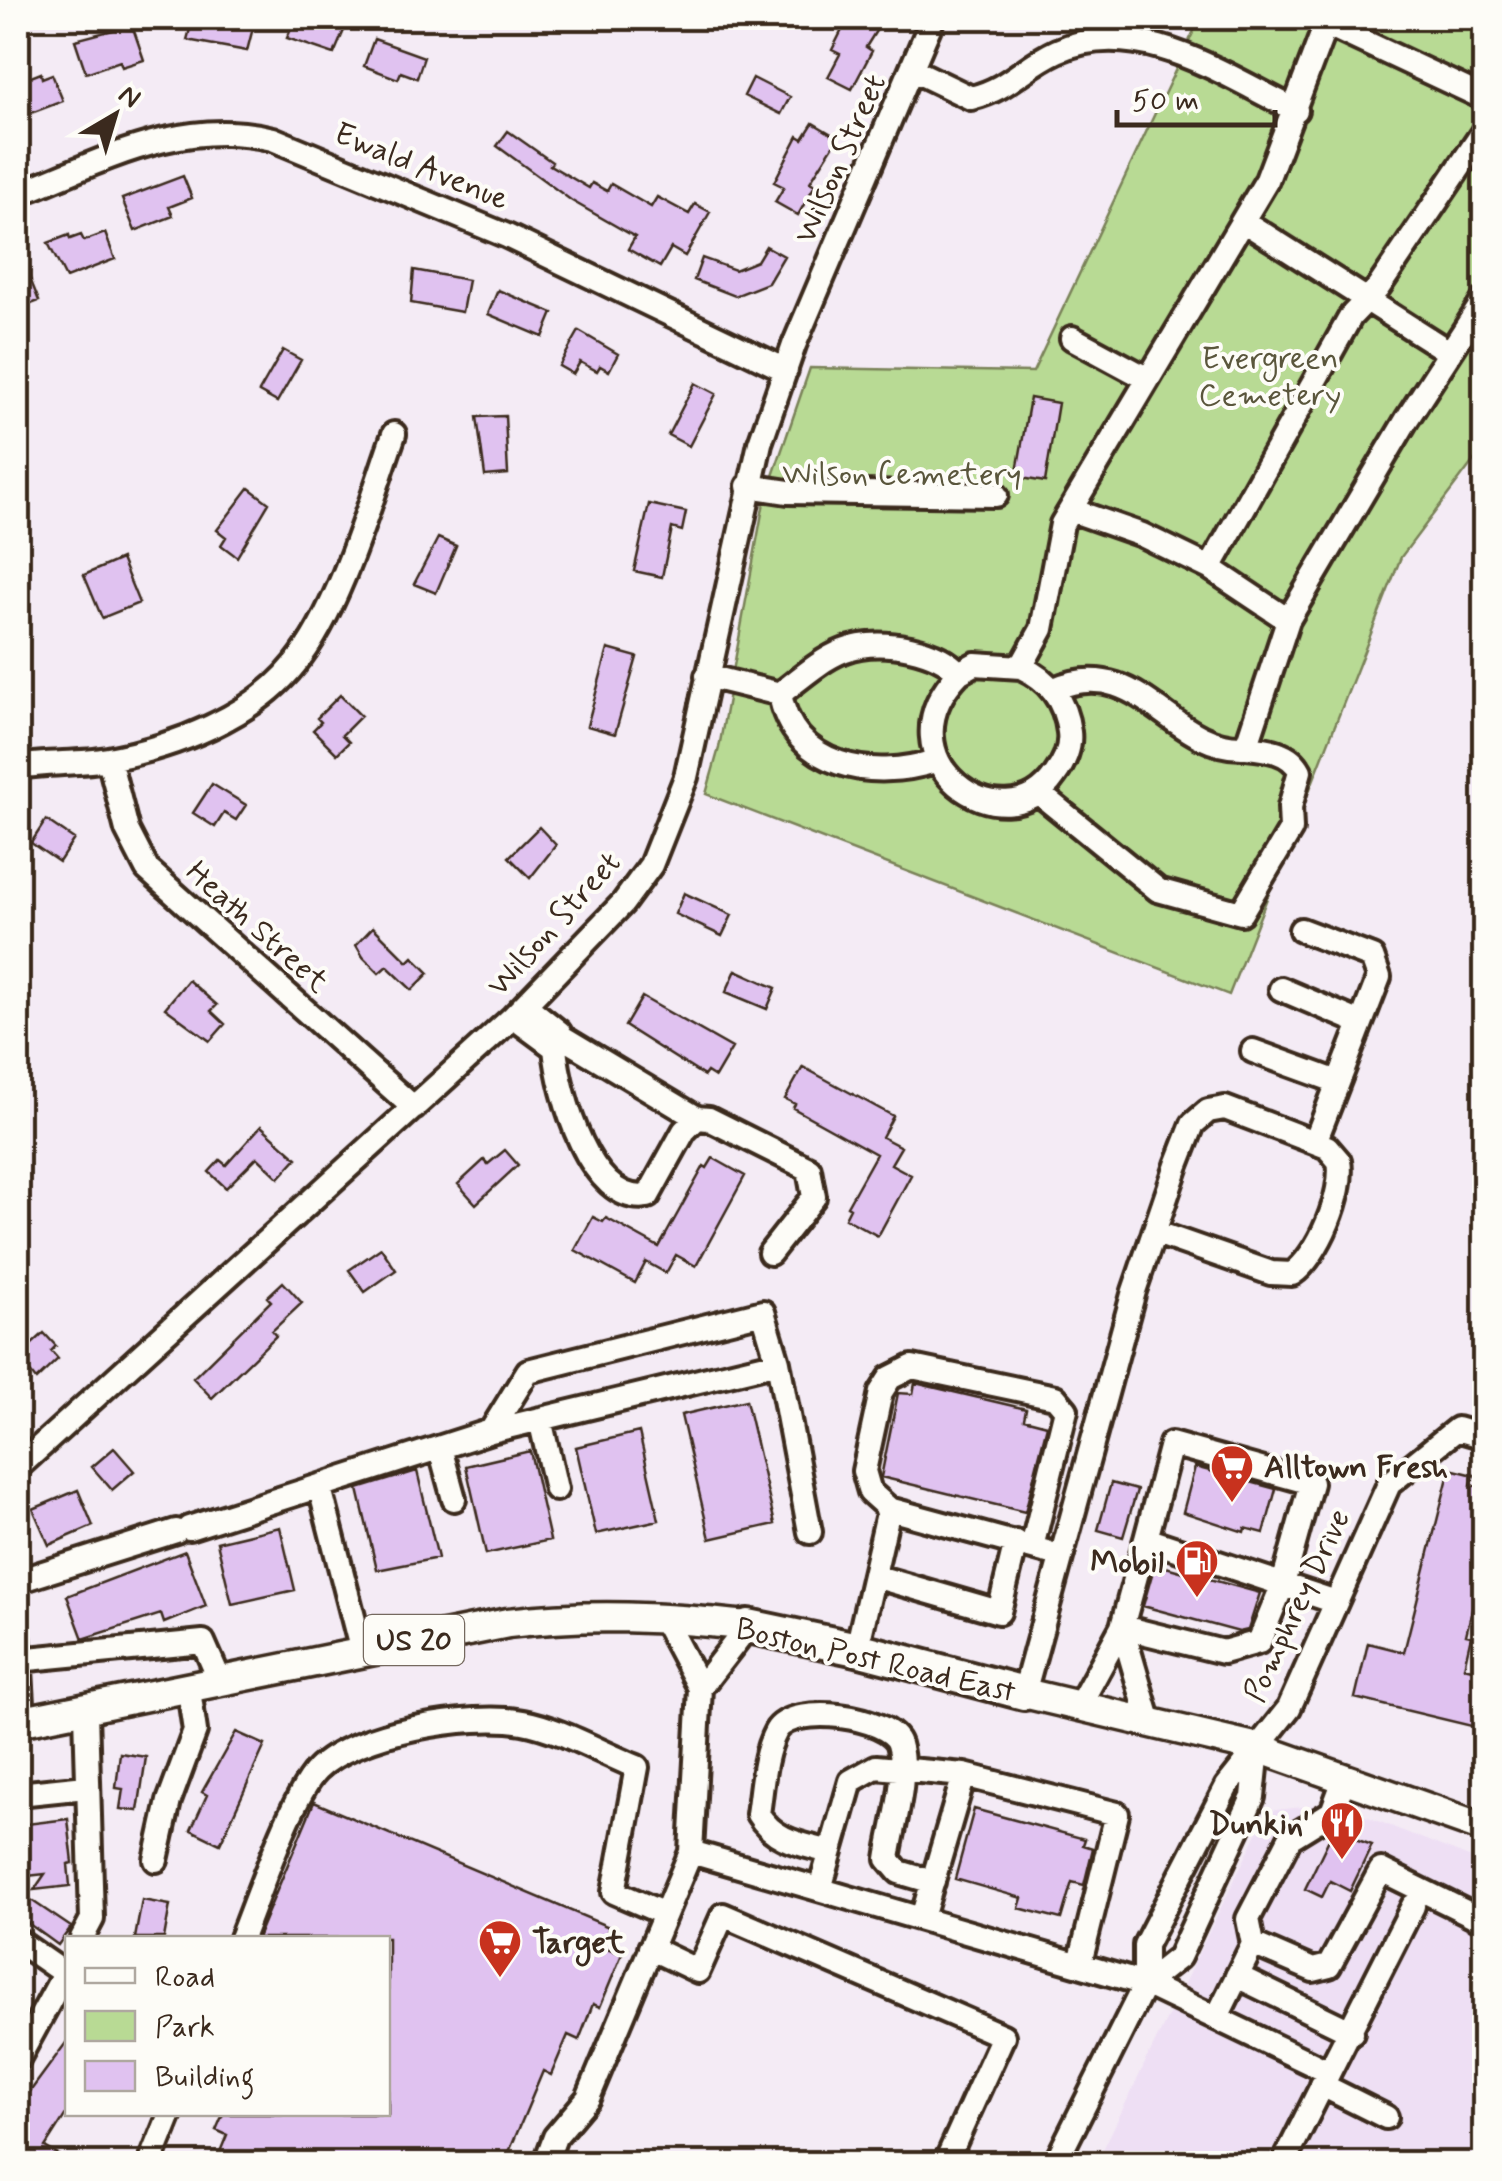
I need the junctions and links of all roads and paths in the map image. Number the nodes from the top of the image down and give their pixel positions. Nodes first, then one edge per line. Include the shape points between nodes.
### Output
1 (933, 18) edge
2 (1327, 21) edge
3 (913, 70) junction
4 (1484, 98) edge
5 (1296, 110) junction
6 (1484, 130) edge
7 (18, 194) edge
8 (1243, 222) junction
9 (1367, 299) junction
10 (1484, 300) edge
11 (1072, 338) dead end
12 (1449, 352) junction
13 (786, 370) junction
14 (1148, 379) junction
15 (394, 434) dead end
16 (748, 486) junction
17 (996, 495) dead end
18 (1072, 510) junction
19 (1210, 568) junction
20 (1288, 620) junction
21 (1021, 667) junction
22 (959, 673) junction
23 (706, 676) junction
24 (1054, 689) junction
25 (780, 694) junction
26 (1246, 748) junction
27 (108, 759) junction
28 (935, 761) junction
29 (18, 767) edge
30 (1040, 794) junction
31 (1302, 930) dead end
32 (1281, 988) dead end
33 (519, 1011) junction
34 (1361, 1022) junction
35 (558, 1043) junction
36 (1253, 1050) dead end
37 (1338, 1082) junction
38 (414, 1108) junction
39 (697, 1118) junction
40 (1315, 1142) junction
41 (1154, 1232) junction
42 (770, 1253) dead end
43 (778, 1362) junction
44 (540, 1420) junction
45 (491, 1431) junction
46 (1484, 1437) edge
47 (440, 1448) junction
48 (18, 1467) edge
49 (320, 1488) junction
50 (556, 1489) dead end
51 (454, 1499) dead end
52 (890, 1509) junction
53 (810, 1532) dead end
54 (1146, 1539) junction
55 (1024, 1545) junction
56 (1061, 1557) junction
57 (874, 1576) junction
58 (18, 1580) edge
59 (1283, 1584) junction
60 (1336, 1602) junction
61 (664, 1618) junction
62 (748, 1626) junction
63 (1122, 1628) junction
64 (18, 1635) edge
65 (857, 1649) junction
66 (362, 1652) junction
67 (18, 1660) edge
68 (221, 1682) junction
69 (700, 1688) junction
70 (190, 1690) junction
71 (1024, 1692) junction
72 (1079, 1706) junction
73 (86, 1712) junction
74 (20, 1722) edge
75 (1150, 1723) junction
76 (1258, 1748) junction
77 (903, 1769) junction
78 (964, 1775) junction
79 (1345, 1777) junction
80 (86, 1787) junction
81 (18, 1794) edge
82 (1484, 1828) edge
83 (691, 1852) junction
84 (830, 1852) junction
85 (156, 1860) dead end
86 (933, 1882) junction
87 (820, 1889) junction
88 (1413, 1906) dead end
89 (665, 1914) junction
90 (922, 1918) junction
91 (1480, 1919) edge
92 (87, 1929) edge
93 (242, 1936) edge
94 (18, 1941) edge
95 (1253, 1944) junction
96 (650, 1948) junction
97 (1080, 1963) junction
98 (65, 1969) edge
99 (65, 1971) edge
100 (1237, 1976) junction
101 (1145, 1984) junction
102 (1217, 2017) junction
103 (28, 2021) edge
104 (1352, 2032) junction
105 (18, 2059) edge
106 (1325, 2079) junction
107 (169, 2116) edge
108 (1386, 2117) dead end
109 (150, 2164) edge
110 (545, 2164) edge
111 (944, 2164) edge
112 (1055, 2164) edge
113 (1282, 2164) edge

1 - 3 street, Wilson Street
2 - 4 street
2 - 5 street
3 - 5 street via 970,98 1008,86 1059,50 1130,39 1167,49
3 - 13 street, Wilson Street
5 - 8 street
6 - 9 street
7 - 13 street, Ewald Avenue via 154,142 201,131 241,131 507,236
8 - 9 street
8 - 14 street
9 - 12 street
9 - 19 street
10 - 12 street
11 - 14 street
12 - 20 street
13 - 16 street, Wilson Street
14 - 18 street
15 - 27 street via 325,615 296,664 255,702 187,736
16 - 17 street
16 - 23 street, Wilson Street
18 - 19 street
18 - 21 street via 1056,540 1042,629
19 - 20 street
20 - 26 street
21 - 22 street via 975,664
21 - 24 street
22 - 25 street via 914,649 867,643 833,654
22 - 28 street via 934,714
23 - 25 street
23 - 33 street, Wilson Street via 686,777 651,865 624,903
24 - 26 street via 1111,682 1202,740
24 - 30 street via 1070,736 1059,771
25 - 28 street via 792,730 826,760 868,769
26 - 30 street via 1288,756 1300,771 1291,830 1241,913 1158,890
27 - 29 street
27 - 38 street, Heath Street via 127,830 147,870
28 - 30 street via 953,782 981,798 1008,802
31 - 34 street via 1372,956 1379,977
32 - 34 street
33 - 35 street
33 - 38 street, Wilson Street
34 - 37 street
35 - 39 street
35 - 39 street via 564,1100 605,1184 618,1194 648,1196
36 - 37 street
37 - 40 street
38 - 48 street, Wilson Street
39 - 42 street via 810,1169 814,1197
40 - 41 street via 1230,1110 1208,1112 1184,1143
40 - 41 street via 1336,1154 1340,1177 1310,1255 1292,1274 1271,1273
41 - 56 street
43 - 44 street
43 - 45 street via 762,1312 528,1370
43 - 53 street
44 - 45 street
44 - 50 street
45 - 47 street
46 - 60 street, Pomphrey Drive via 1457,1429 1389,1484
47 - 49 street
47 - 51 street
49 - 58 street
49 - 66 street
52 - 55 street
52 - 55 street via 870,1492 864,1472 890,1378 912,1367 1055,1397 1066,1410
52 - 57 street
54 - 59 street
54 - 59 street via 1172,1444 1311,1483
54 - 63 street
55 - 56 street
55 - 57 street via 999,1612
56 - 71 street
57 - 65 street
59 - 60 street
59 - 63 street via 1258,1642 1222,1652
60 - 76 street, Pomphrey Drive via 1289,1708
61 - 62 main road, Boston Post Road East / US 20
61 - 66 main road, Boston Post Road East / US 20 via 538,1619
61 - 69 street
62 - 65 highway, Boston Post Road East / US 20
62 - 69 street
63 - 72 street
63 - 75 street
64 - 67 street
65 - 71 highway, Boston Post Road East / US 20
66 - 68 main road, Boston Post Road East / US 20
67 - 68 street via 203,1642
67 - 74 street
68 - 70 main road, Boston Post Road East / US 20
69 - 83 street
70 - 73 main road, Boston Post Road East / US 20
70 - 85 street via 195,1731
71 - 72 main road, Boston Post Road East / US 20
72 - 75 main road, Boston Post Road East / US 20
73 - 74 main road, Boston Post Road East / US 20
73 - 80 street
75 - 76 main road, Boston Post Road East / US 20
76 - 79 main road, Boston Post Road East / US 20
76 - 101 street, Pomphrey Drive via 1226,1786 1145,1945
76 - 101 street via 1253,1797 1179,1957
77 - 78 street
77 - 84 street via 876,1767 851,1782
77 - 84 street via 898,1740 887,1727 810,1712 777,1730 758,1814 782,1839
77 - 86 street via 888,1859 899,1872
78 - 86 street
78 - 97 street via 1117,1814
79 - 82 main road, Boston Post Road East / US 20
79 - 95 street via 1332,1812 1290,1838 1248,1919
80 - 81 street
80 - 92 street
83 - 87 street
83 - 89 street
84 - 87 street
86 - 90 street
87 - 90 street
88 - 104 street
89 - 93 street via 614,1892 637,1767 523,1722 460,1722 383,1733 317,1770
89 - 96 street
90 - 97 street
91 - 95 street via 1381,1870 1329,1966 1313,1970
94 - 98 street
95 - 100 street
96 - 110 street via 588,2098 555,2137
96 - 111 street via 698,1972 723,1915 1003,2036
97 - 101 street
99 - 103 street
100 - 102 street
100 - 104 street
101 - 102 street
101 - 112 street
102 - 106 street
103 - 105 street
104 - 106 street
106 - 108 street
106 - 113 street
107 - 109 street

